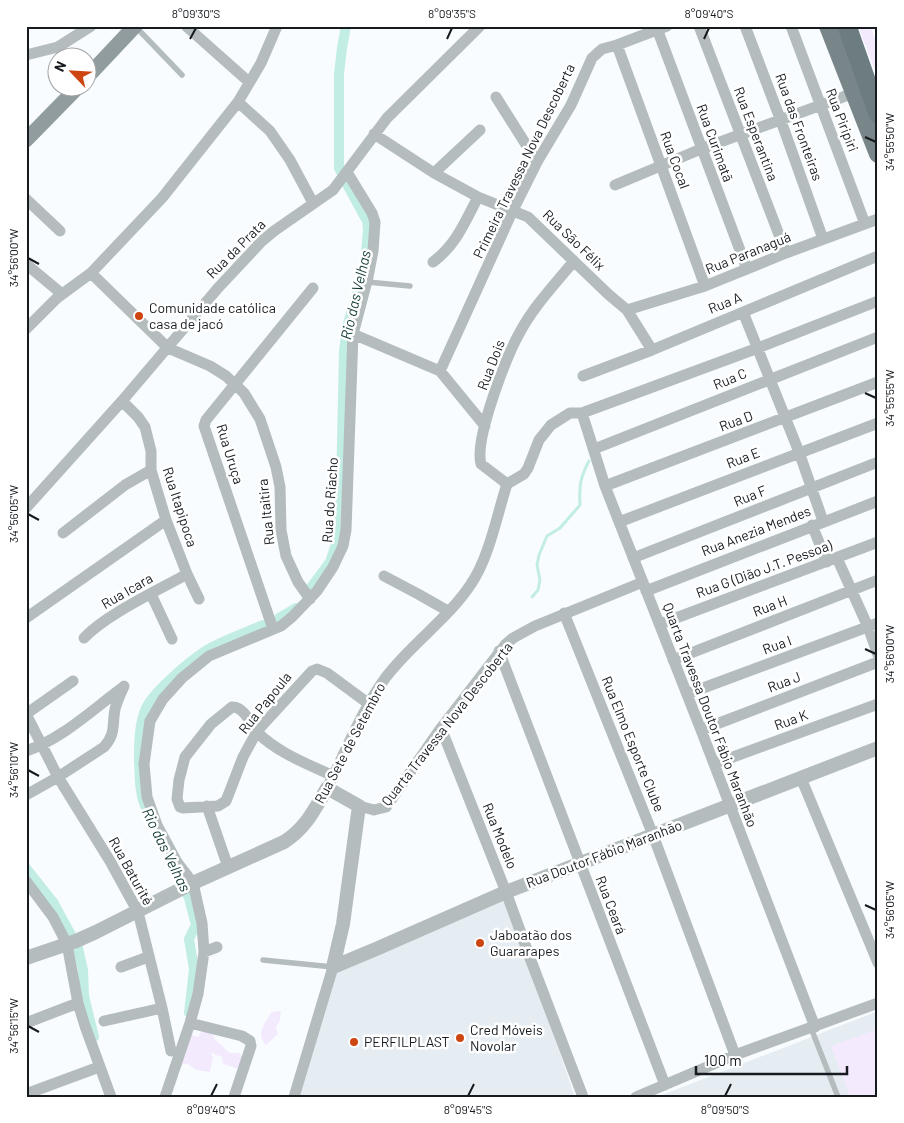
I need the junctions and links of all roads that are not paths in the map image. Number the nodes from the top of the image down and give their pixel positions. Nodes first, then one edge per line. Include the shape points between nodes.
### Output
1 (135, 26) edge
2 (186, 26) edge
3 (278, 26) edge
4 (480, 26) edge
5 (699, 26) edge
6 (745, 26) edge
7 (791, 26) edge
8 (828, 26) edge
9 (87, 27) edge
10 (660, 28) edge
11 (850, 35) edge
12 (617, 45) junction
13 (26, 55) edge
14 (98, 65) edge
15 (182, 75) dead end
16 (249, 82) junction
17 (854, 93) junction
18 (496, 97) dead end
19 (67, 98) edge
20 (238, 102) junction
21 (820, 106) junction
22 (878, 114) edge
23 (781, 121) junction
24 (480, 130) dead end
25 (374, 134) junction
26 (740, 136) junction
27 (26, 140) edge
28 (701, 149) junction
29 (878, 154) edge
30 (537, 162) junction
31 (660, 166) junction
32 (434, 173) junction
33 (344, 175) junction
34 (615, 185) dead end
35 (478, 197) junction
36 (26, 200) edge
37 (313, 204) junction
38 (513, 210) junction
39 (878, 219) edge
40 (866, 224) junction
41 (60, 231) dead end
42 (823, 239) junction
43 (786, 253) junction
44 (878, 256) edge
45 (574, 261) junction
46 (434, 262) dead end
47 (26, 264) edge
48 (747, 269) junction
49 (91, 273) junction
50 (367, 282) junction
51 (410, 286) dead end
52 (705, 286) junction
53 (313, 288) dead end
54 (62, 294) junction
55 (878, 301) edge
56 (627, 310) junction
57 (743, 312) junction
58 (26, 329) edge
59 (353, 334) junction
60 (878, 337) edge
61 (168, 348) junction
62 (758, 348) junction
63 (652, 350) junction
64 (440, 371) junction
65 (583, 376) dead end
66 (770, 379) junction
67 (878, 382) edge
68 (237, 384) junction
69 (122, 401) junction
70 (582, 412) junction
71 (786, 419) junction
72 (878, 423) edge
73 (484, 426) junction
74 (594, 449) junction
75 (799, 452) junction
76 (878, 462) edge
77 (151, 470) junction
78 (507, 484) junction
79 (605, 486) junction
80 (812, 487) junction
81 (878, 501) edge
82 (26, 508) edge
83 (166, 520) junction
84 (619, 522) junction
85 (818, 523) junction
86 (63, 533) dead end
87 (878, 542) edge
88 (633, 558) junction
89 (832, 560) junction
90 (188, 574) junction
91 (384, 576) dead end
92 (878, 580) edge
93 (645, 586) junction
94 (851, 590) junction
95 (151, 594) junction
96 (307, 596) junction
97 (200, 599) dead end
98 (448, 612) junction
99 (564, 613) junction
100 (26, 618) edge
101 (660, 624) junction
102 (873, 625) edge
103 (274, 629) junction
104 (84, 638) dead end
105 (172, 639) dead end
106 (499, 651) junction
107 (878, 655) edge
108 (673, 660) junction
109 (878, 662) edge
110 (73, 681) dead end
111 (687, 694) junction
112 (369, 704) junction
113 (878, 704) edge
114 (26, 714) edge
115 (441, 728) junction
116 (701, 730) junction
117 (257, 731) junction
118 (42, 746) junction
119 (878, 748) edge
120 (26, 751) edge
121 (714, 764) junction
122 (58, 777) junction
123 (801, 778) junction
124 (330, 782) junction
125 (26, 795) edge
126 (207, 806) junction
127 (360, 806) junction
128 (730, 806) junction
129 (653, 834) junction
130 (579, 863) junction
131 (228, 867) junction
132 (26, 882) edge
133 (191, 884) junction
134 (506, 892) junction
135 (31, 894) edge
136 (138, 912) junction
137 (71, 943) junction
138 (217, 947) dead end
139 (204, 952) junction
140 (148, 957) junction
141 (26, 958) edge
142 (263, 960) dead end
143 (878, 963) edge
144 (121, 967) dead end
145 (333, 967) junction
146 (78, 1003) junction
147 (878, 1003) edge
148 (162, 1008) junction
149 (104, 1021) dead end
150 (26, 1023) edge
151 (190, 1023) junction
152 (813, 1028) junction
153 (171, 1051) dead end
154 (735, 1055) junction
155 (99, 1068) junction
156 (665, 1085) junction
157 (26, 1094) edge
158 (111, 1097) edge
159 (165, 1097) edge
160 (234, 1097) edge
161 (294, 1097) edge
162 (583, 1097) edge
163 (636, 1097) edge
164 (838, 1097) edge

1 - 14 main road
1 - 15 lane
2 - 16 street
3 - 16 street
4 - 25 street, Rua da Prata
5 - 26 street, Rua Esperantina
6 - 23 street, Rua das Fronteiras
7 - 21 street, Rua Piripiri
8 - 17 main road
9 - 13 street via 58,46
10 - 12 street
10 - 28 street, Rua Curimatã
11 - 22 highway
12 - 30 street, Primeira Travessa Nova Descoberta via 602,49 592,58 572,105
12 - 31 street, Rua Cocal
16 - 20 street
17 - 21 street
17 - 29 main road
18 - 30 street
19 - 27 main road
20 - 37 street via 270,131 290,160
20 - 49 street via 162,198
21 - 23 street
21 - 40 street, Rua Piripiri
23 - 26 street
23 - 42 street, Rua das Fronteiras
24 - 32 street
25 - 32 street, Rua São Félix
25 - 33 street, Rua da Prata
26 - 28 street
26 - 43 street, Rua Esperantina
28 - 31 street
28 - 48 street, Rua Curimatã
30 - 38 street, Primeira Travessa Nova Descoberta
31 - 34 street
31 - 52 street, Rua Cocal
32 - 35 street, Rua São Félix
33 - 37 street, Rua da Prata via 333,190
33 - 50 street, Rua do Riacho via 375,222
35 - 38 street, Rua São Félix
35 - 46 street via 453,243
36 - 41 street
37 - 61 street, Rua da Prata via 262,241
38 - 45 street, Rua São Félix via 528,217
38 - 64 street, Primeira Travessa Nova Descoberta
39 - 40 street, Rua Paranaguá
40 - 42 street, Rua Paranaguá
42 - 43 street, Rua Paranaguá
43 - 48 street, Rua Paranaguá
44 - 57 street, Rua A
45 - 56 street, Rua São Félix
45 - 73 street, Rua Dois via 520,332
47 - 54 street
48 - 52 street, Rua Paranaguá
49 - 54 street
49 - 61 street
50 - 51 lane
50 - 59 street, Rua do Riacho
52 - 56 street, Rua Paranaguá
53 - 68 street, Rua Uruça
54 - 58 street
55 - 62 street
56 - 63 street, Rua São Félix
57 - 62 street
57 - 63 street, Rua A
59 - 64 street
59 - 96 street, Rua do Riacho via 346,530 333,567
60 - 66 street, Rua C
61 - 68 street, Rua Itaitira via 210,366
61 - 69 street, Rua da Prata
62 - 66 street
62 - 70 street
63 - 65 street, Rua A
64 - 73 street
66 - 71 street
66 - 74 street, Rua C
67 - 71 street, Rua D
68 - 96 street, Rua Itaitira via 260,420 267,438 280,487 281,530 286,556
68 - 103 street, Rua Uruça via 204,426
69 - 77 street, Rua Itapipoca via 145,427 151,451
69 - 82 street, Rua da Prata
70 - 74 street, Quarta Travessa Doutor Fábio Maranhão
70 - 78 street via 570,413 551,425 539,440 524,474
71 - 75 street
71 - 79 street, Rua D
72 - 75 street, Rua E
73 - 78 street, Rua Dois via 482,464
74 - 79 street, Quarta Travessa Doutor Fábio Maranhão
75 - 80 street
75 - 84 street, Rua E
76 - 80 street, Rua F
77 - 83 street, Rua Itapipoca
77 - 86 street via 125,485
78 - 98 street, Rua Sete de Setembro via 479,571
79 - 84 street, Quarta Travessa Doutor Fábio Maranhão
80 - 85 street
80 - 88 street, Rua F
81 - 85 street, Rua Anezia Mendes
83 - 90 street, Rua Itapipoca
83 - 100 street
84 - 88 street, Quarta Travessa Doutor Fábio Maranhão
85 - 89 street
85 - 93 street, Rua Anezia Mendes
87 - 89 street, Rua G (Dião J.T. Pessoa)
88 - 93 street, Quarta Travessa Doutor Fábio Maranhão
89 - 94 street
89 - 101 street, Rua G (Dião J.T. Pessoa)
90 - 95 street, Rua Icara
90 - 97 street, Rua Itapipoca
91 - 98 street
92 - 94 street, Rua H
93 - 99 street, Quarta Travessa Nova Descoberta
93 - 101 street, Quarta Travessa Doutor Fábio Maranhão
94 - 102 street
94 - 108 street, Rua H
95 - 104 street, Rua Icara
95 - 105 street
96 - 103 street, Rua do Riacho via 292,617
98 - 112 street, Rua Sete de Setembro via 406,652
99 - 106 street, Quarta Travessa Nova Descoberta via 513,638
99 - 129 street, Rua Elmo Esporte Clube
101 - 108 street, Quarta Travessa Doutor Fábio Maranhão
102 - 107 street
102 - 111 street, Rua I
103 - 133 street, Rua do Riacho via 209,656 182,678 163,699 150,721 144,764 147,797 157,824
106 - 115 street, Quarta Travessa Nova Descoberta
106 - 130 street, Rua Ceará
108 - 111 street, Quarta Travessa Doutor Fábio Maranhão
109 - 116 street, Rua J
110 - 114 street
111 - 116 street, Quarta Travessa Doutor Fábio Maranhão
112 - 117 street, Rua Papoula via 317,669 307,674
112 - 124 street, Rua Sete de Setembro
113 - 121 street, Rua K
114 - 118 street, Rua Baturité
115 - 127 street, Quarta Travessa Nova Descoberta via 386,807 374,810
115 - 134 street, Rua Modelo
116 - 121 street, Quarta Travessa Doutor Fábio Maranhão
117 - 124 street
117 - 126 street, Rua Papoula via 226,801 218,806
117 - 126 street via 235,706 212,724 193,746 182,764 177,799 183,808
118 - 120 street
118 - 122 street, Rua Baturité
118 - 122 street via 124,686 108,742
119 - 123 street, Rua Doutor Fábio Maranhão
121 - 128 street, Quarta Travessa Doutor Fábio Maranhão
122 - 125 street
122 - 136 street, Rua Baturité
123 - 128 street, Rua Doutor Fábio Maranhão
123 - 143 street
124 - 127 street, Quarta Travessa Nova Descoberta
124 - 131 street, Rua Sete de Setembro via 307,822 296,834
126 - 131 street
127 - 145 street, Quarta Travessa Nova Descoberta via 343,924
128 - 129 street, Rua Doutor Fábio Maranhão
128 - 152 street, Quarta Travessa Doutor Fábio Maranhão
129 - 130 street, Rua Doutor Fábio Maranhão
129 - 154 street, Rua Elmo Esporte Clube
130 - 134 street, Rua Doutor Fábio Maranhão
130 - 156 street, Rua Ceará
131 - 133 street, Rua Sete de Setembro
132 - 135 street
133 - 136 street, Rua Sete de Setembro
133 - 139 street via 202,923
134 - 145 street, Rua Doutor Fábio Maranhão
134 - 162 street, Rua Modelo
135 - 137 street
136 - 137 street, Rua Sete de Setembro
136 - 140 street, Rua Baturité
137 - 141 street, Rua Sete de Setembro
137 - 146 street
138 - 139 street
139 - 151 street
140 - 144 street
140 - 148 street, Rua Baturité
142 - 145 lane
145 - 161 street, Quarta Travessa Nova Descoberta
146 - 150 street
146 - 155 street
147 - 152 street
148 - 149 street
148 - 153 street, Rua Baturité
151 - 159 street
151 - 160 street via 250,1041
152 - 154 street
152 - 164 lane
154 - 156 street
155 - 157 street
155 - 158 street
156 - 163 street

